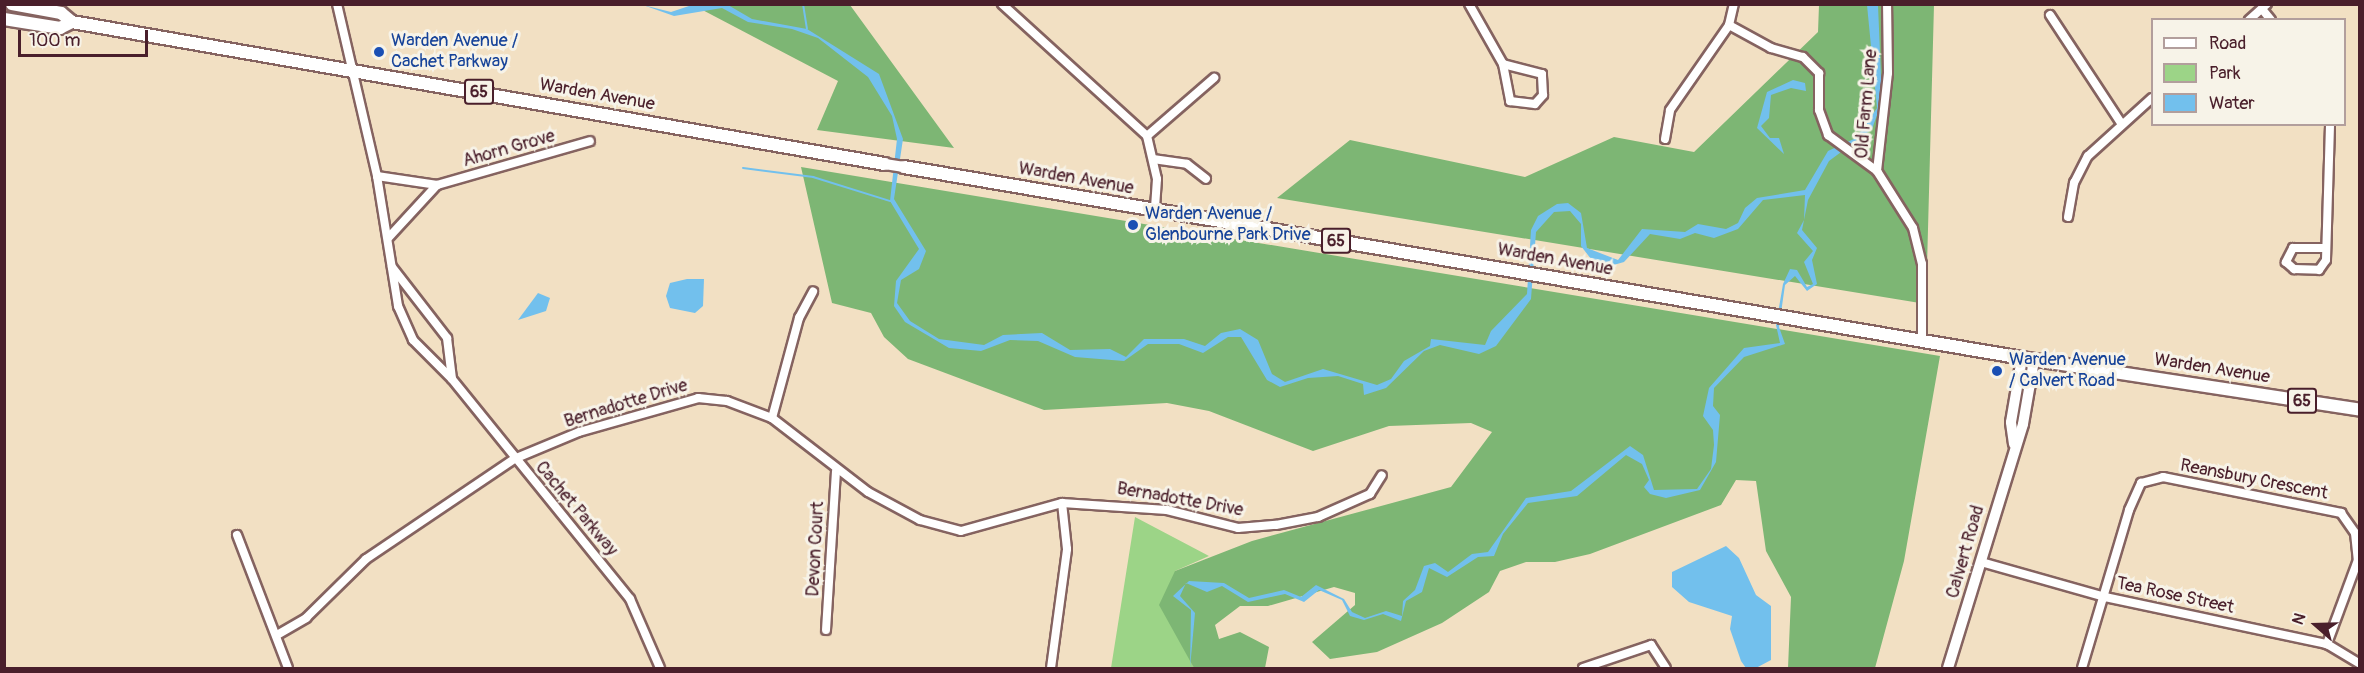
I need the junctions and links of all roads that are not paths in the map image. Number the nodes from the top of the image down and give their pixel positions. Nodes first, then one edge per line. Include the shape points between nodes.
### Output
1 (12, 4) edge
2 (337, 4) edge
3 (1002, 4) edge
4 (1469, 4) edge
5 (1734, 4) edge
6 (1887, 4) edge
7 (2264, 7) edge
8 (2050, 15) dead end
9 (2251, 18) edge
10 (4, 19) edge
11 (72, 22) junction
12 (1729, 25) junction
13 (1503, 64) junction
14 (353, 69) junction
15 (1214, 78) dead end
16 (2151, 99) edge
17 (2121, 123) junction
18 (2330, 126) edge
19 (1147, 136) junction
20 (1665, 139) dead end
21 (590, 141) dead end
22 (1153, 159) junction
23 (885, 164) joint
24 (904, 167) joint
25 (1877, 171) junction
26 (376, 176) junction
27 (1206, 179) dead end
28 (437, 185) junction
29 (1155, 211) junction
30 (2068, 217) dead end
31 (389, 237) junction
32 (2324, 248) junction
33 (391, 266) junction
34 (813, 292) dead end
35 (1922, 341) junction
36 (2028, 359) junction
37 (452, 379) junction
38 (2360, 410) edge
39 (772, 418) junction
40 (514, 459) junction
41 (836, 471) junction
42 (1382, 475) dead end
43 (1062, 503) junction
44 (237, 535) dead end
45 (1981, 562) junction
46 (2105, 597) junction
47 (826, 630) dead end
48 (276, 635) junction
49 (2327, 644) junction
50 (2360, 664) edge
51 (288, 669) edge
52 (660, 669) edge
53 (1051, 669) edge
54 (1583, 669) edge
55 (1666, 669) edge
56 (1948, 669) edge
57 (2082, 669) edge

1 - 11 main road, Warden Avenue / 65 via 61,13
2 - 14 street, Cachet Parkway
3 - 19 street
4 - 13 street
5 - 12 street
6 - 25 street, Old Farm Lane via 1888,73
7 - 9 street
8 - 17 street
10 - 11 main road, Warden Avenue / 65 via 60,28
11 - 14 main road, Warden Avenue / 65
12 - 20 street via 1670,110
12 - 25 street via 1815,67 1828,135
13 - 13 street via 1542,74 1543,95 1535,104 1510,100
14 - 23 main road, Warden Avenue / 65
14 - 26 street, Cachet Parkway
15 - 19 street
16 - 17 street
17 - 30 street via 2088,156 2074,183
18 - 32 street
19 - 22 street
21 - 28 street, Ahorn Grove
22 - 27 street via 1187,164
22 - 29 street
23 - 24 street, Warden Avenue / 65
24 - 29 main road, Warden Avenue / 65
25 - 35 street via 1918,245
26 - 28 street, Ahorn Grove
26 - 31 street, Cachet Parkway
28 - 31 street
29 - 35 main road, Warden Avenue / 65
31 - 33 street, Cachet Parkway
32 - 32 street via 2326,260 2319,270 2294,269 2286,262 2293,248
33 - 37 street via 447,338
33 - 37 street, Cachet Parkway via 398,306 413,340
34 - 39 street via 798,318
35 - 36 main road, Warden Avenue / 65
36 - 38 main road, Warden Avenue / 65
36 - 45 street, Calvert Road via 2014,444
37 - 40 street, Cachet Parkway
39 - 40 street, Bernadotte Drive via 727,401 698,398 579,432
39 - 41 street, Bernadotte Drive
40 - 48 street, Bernadotte Drive via 366,559 306,618
40 - 52 street, Cachet Parkway via 630,599
41 - 43 street, Bernadotte Drive via 920,520 961,531
41 - 47 street, Devon Court
42 - 43 street, Bernadotte Drive via 1370,494 1318,517 1276,525 1238,528 1157,509
43 - 53 street via 1067,549
44 - 48 street
45 - 46 street, Tea Rose Street
45 - 56 street, Calvert Road
46 - 49 street, Tea Rose Street
46 - 49 street, Reansbury Crescent via 2141,483 2163,477 2341,513 2355,533 2358,560
46 - 57 street
48 - 51 street
49 - 50 street, Tea Rose Street
54 - 55 street via 1652,645

